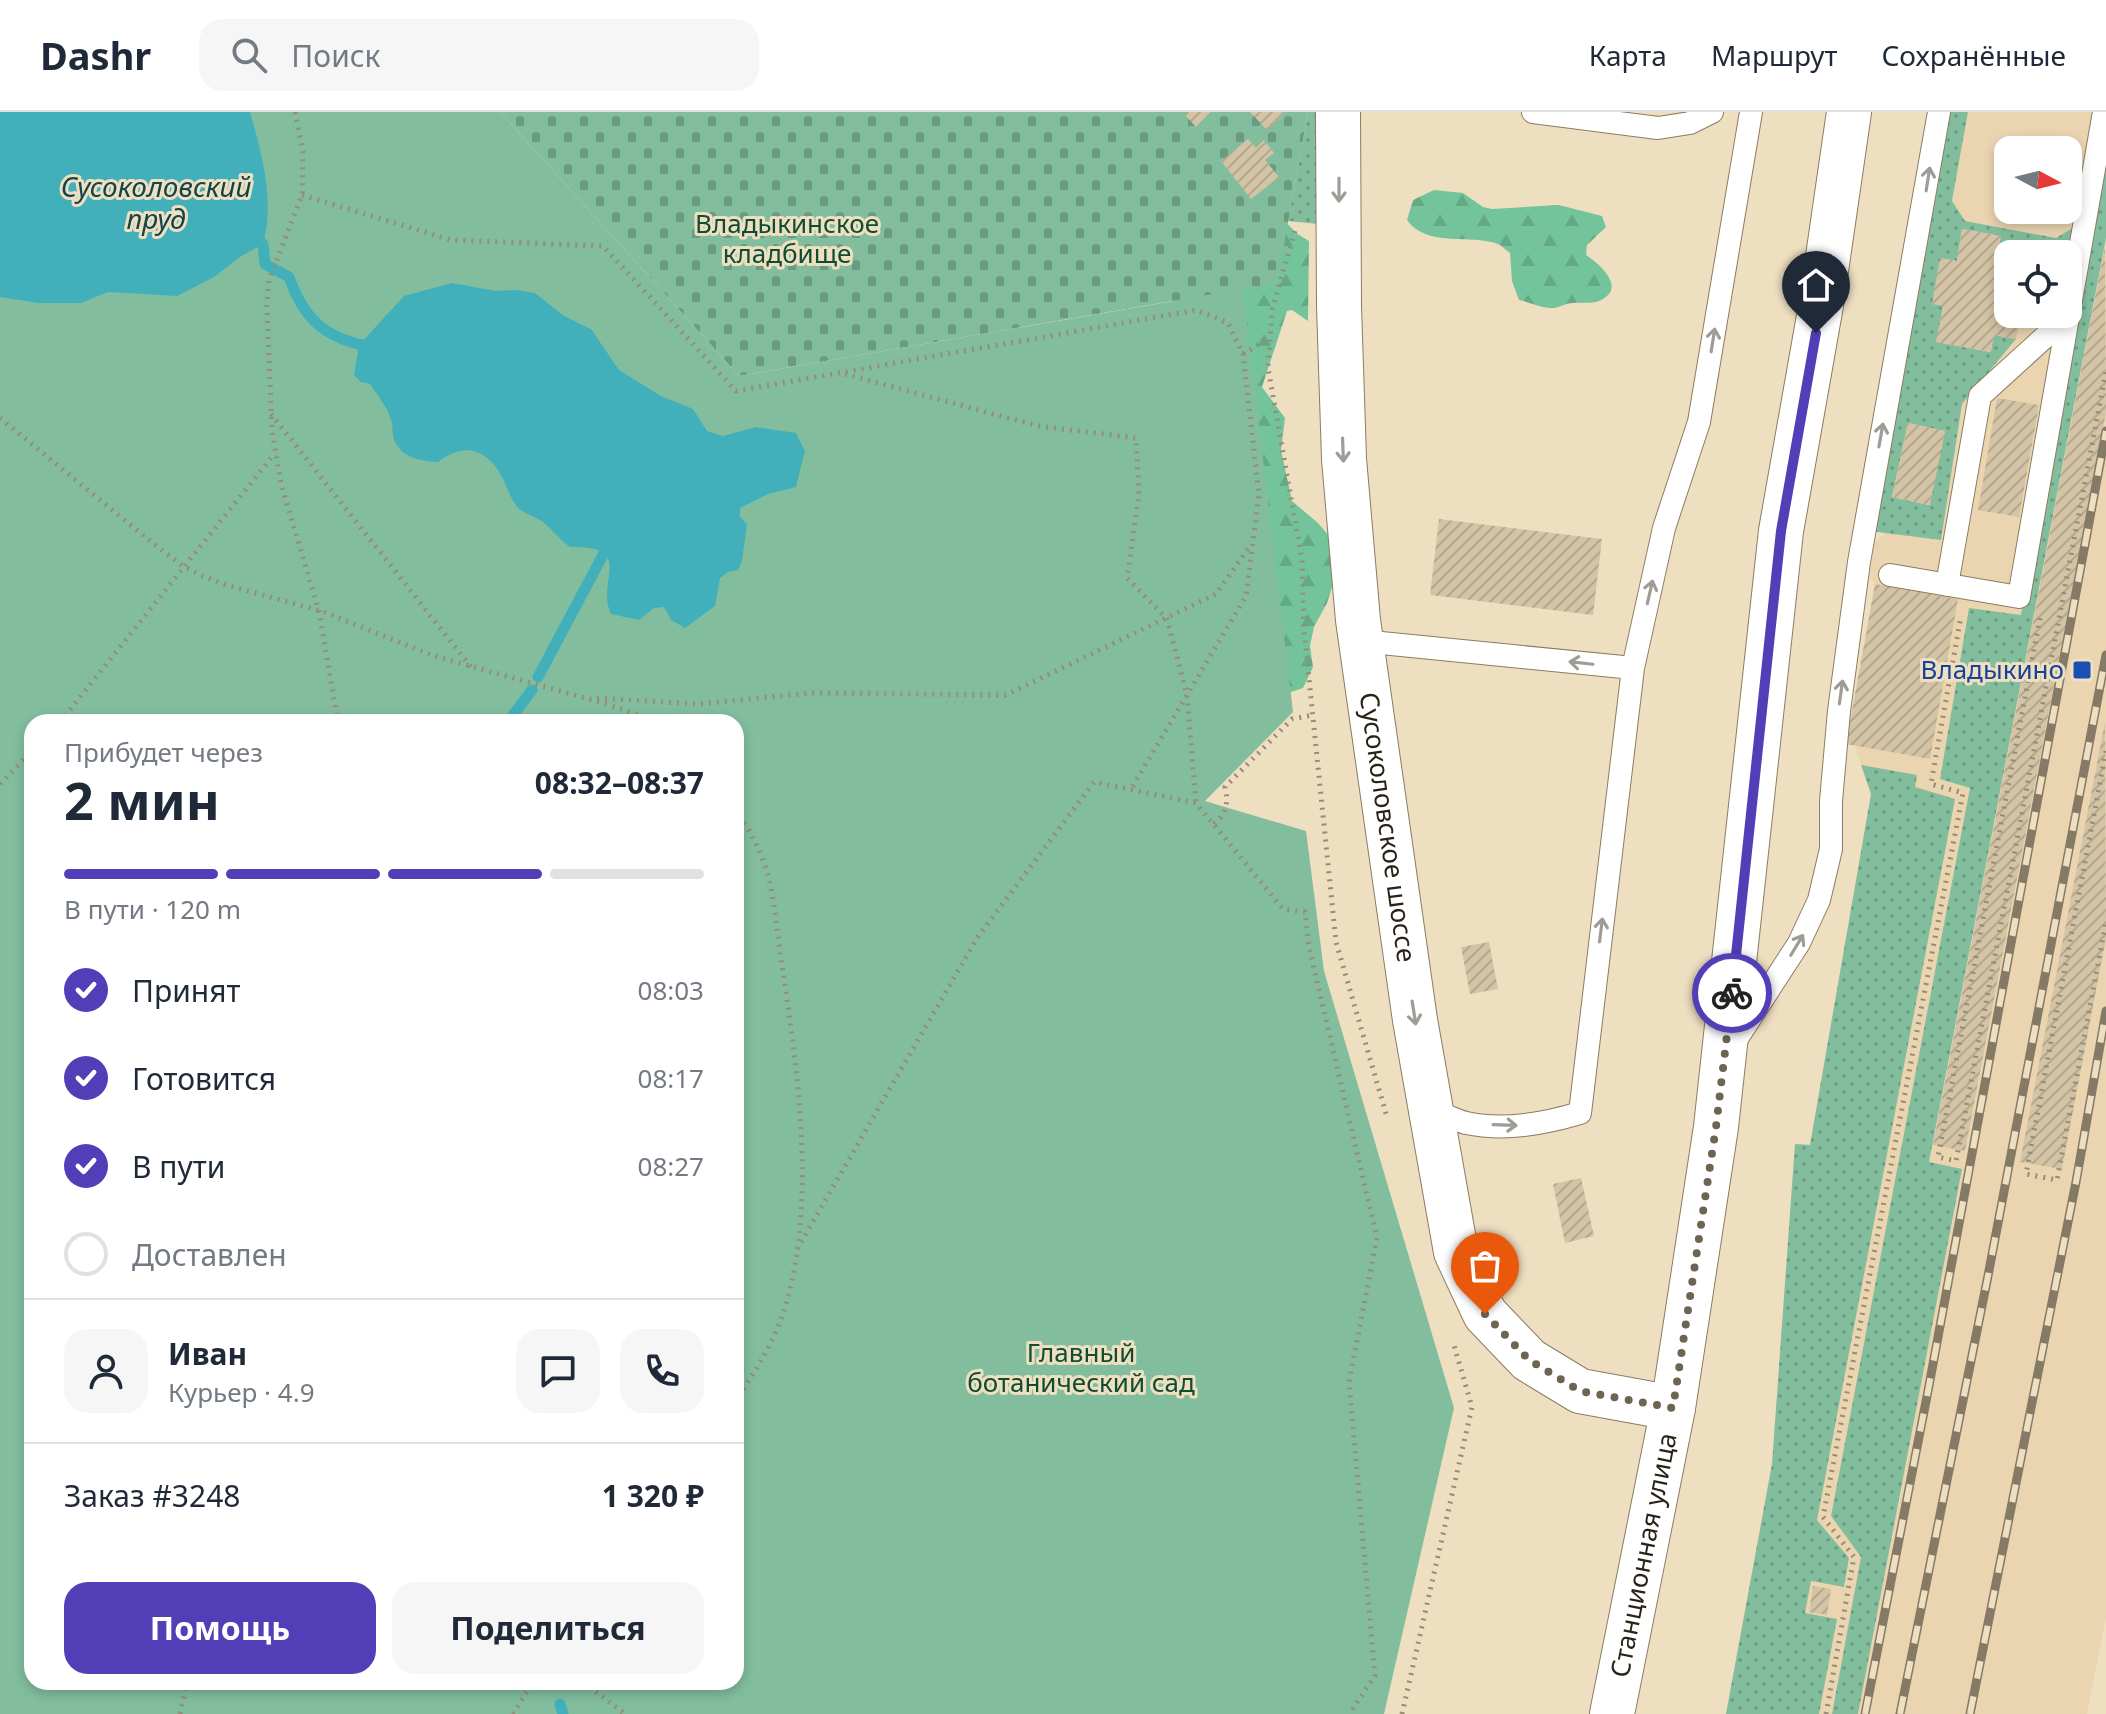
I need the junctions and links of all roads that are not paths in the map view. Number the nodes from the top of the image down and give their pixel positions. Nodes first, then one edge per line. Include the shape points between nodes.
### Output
1 (1338, 112) edge
2 (1533, 112) edge
3 (1712, 112) edge
4 (1751, 112) edge
5 (1849, 112) edge
6 (1939, 112) edge
7 (2104, 112) edge
8 (2081, 240) edge
9 (2055, 328) edge
10 (2066, 328) edge
11 (1890, 575) dead end
12 (1957, 586) junction
13 (1361, 641) junction
14 (1633, 668) junction
15 (1724, 1057) junction
16 (1430, 1109) junction
17 (1673, 1408) junction
18 (1612, 1714) edge

1 -> 13 main road, Сусоколовское шоссе via 1344,459
2 - 3 lane via 1658,128 1690,123
14 -> 4 lane via 1664,528 1699,422
5 - 15 main road, Станционная улица via 1781,531
15 -> 6 lane via 1799,943 1819,900 1831,849 1839,711 1859,562
7 - 8 lane
9 - 12 lane via 1980,396
10 - 12 lane via 2019,597
11 - 12 lane
14 -> 13 lane
13 -> 16 main road, Сусоколовское шоссе
16 -> 14 lane via 1465,1123 1505,1126 1540,1125 1580,1113
15 - 17 main road, Станционная улица
16 - 17 main road, Сусоколовское шоссе via 1456,1252 1485,1314 1529,1360 1580,1391
17 - 18 main road, Станционная улица

